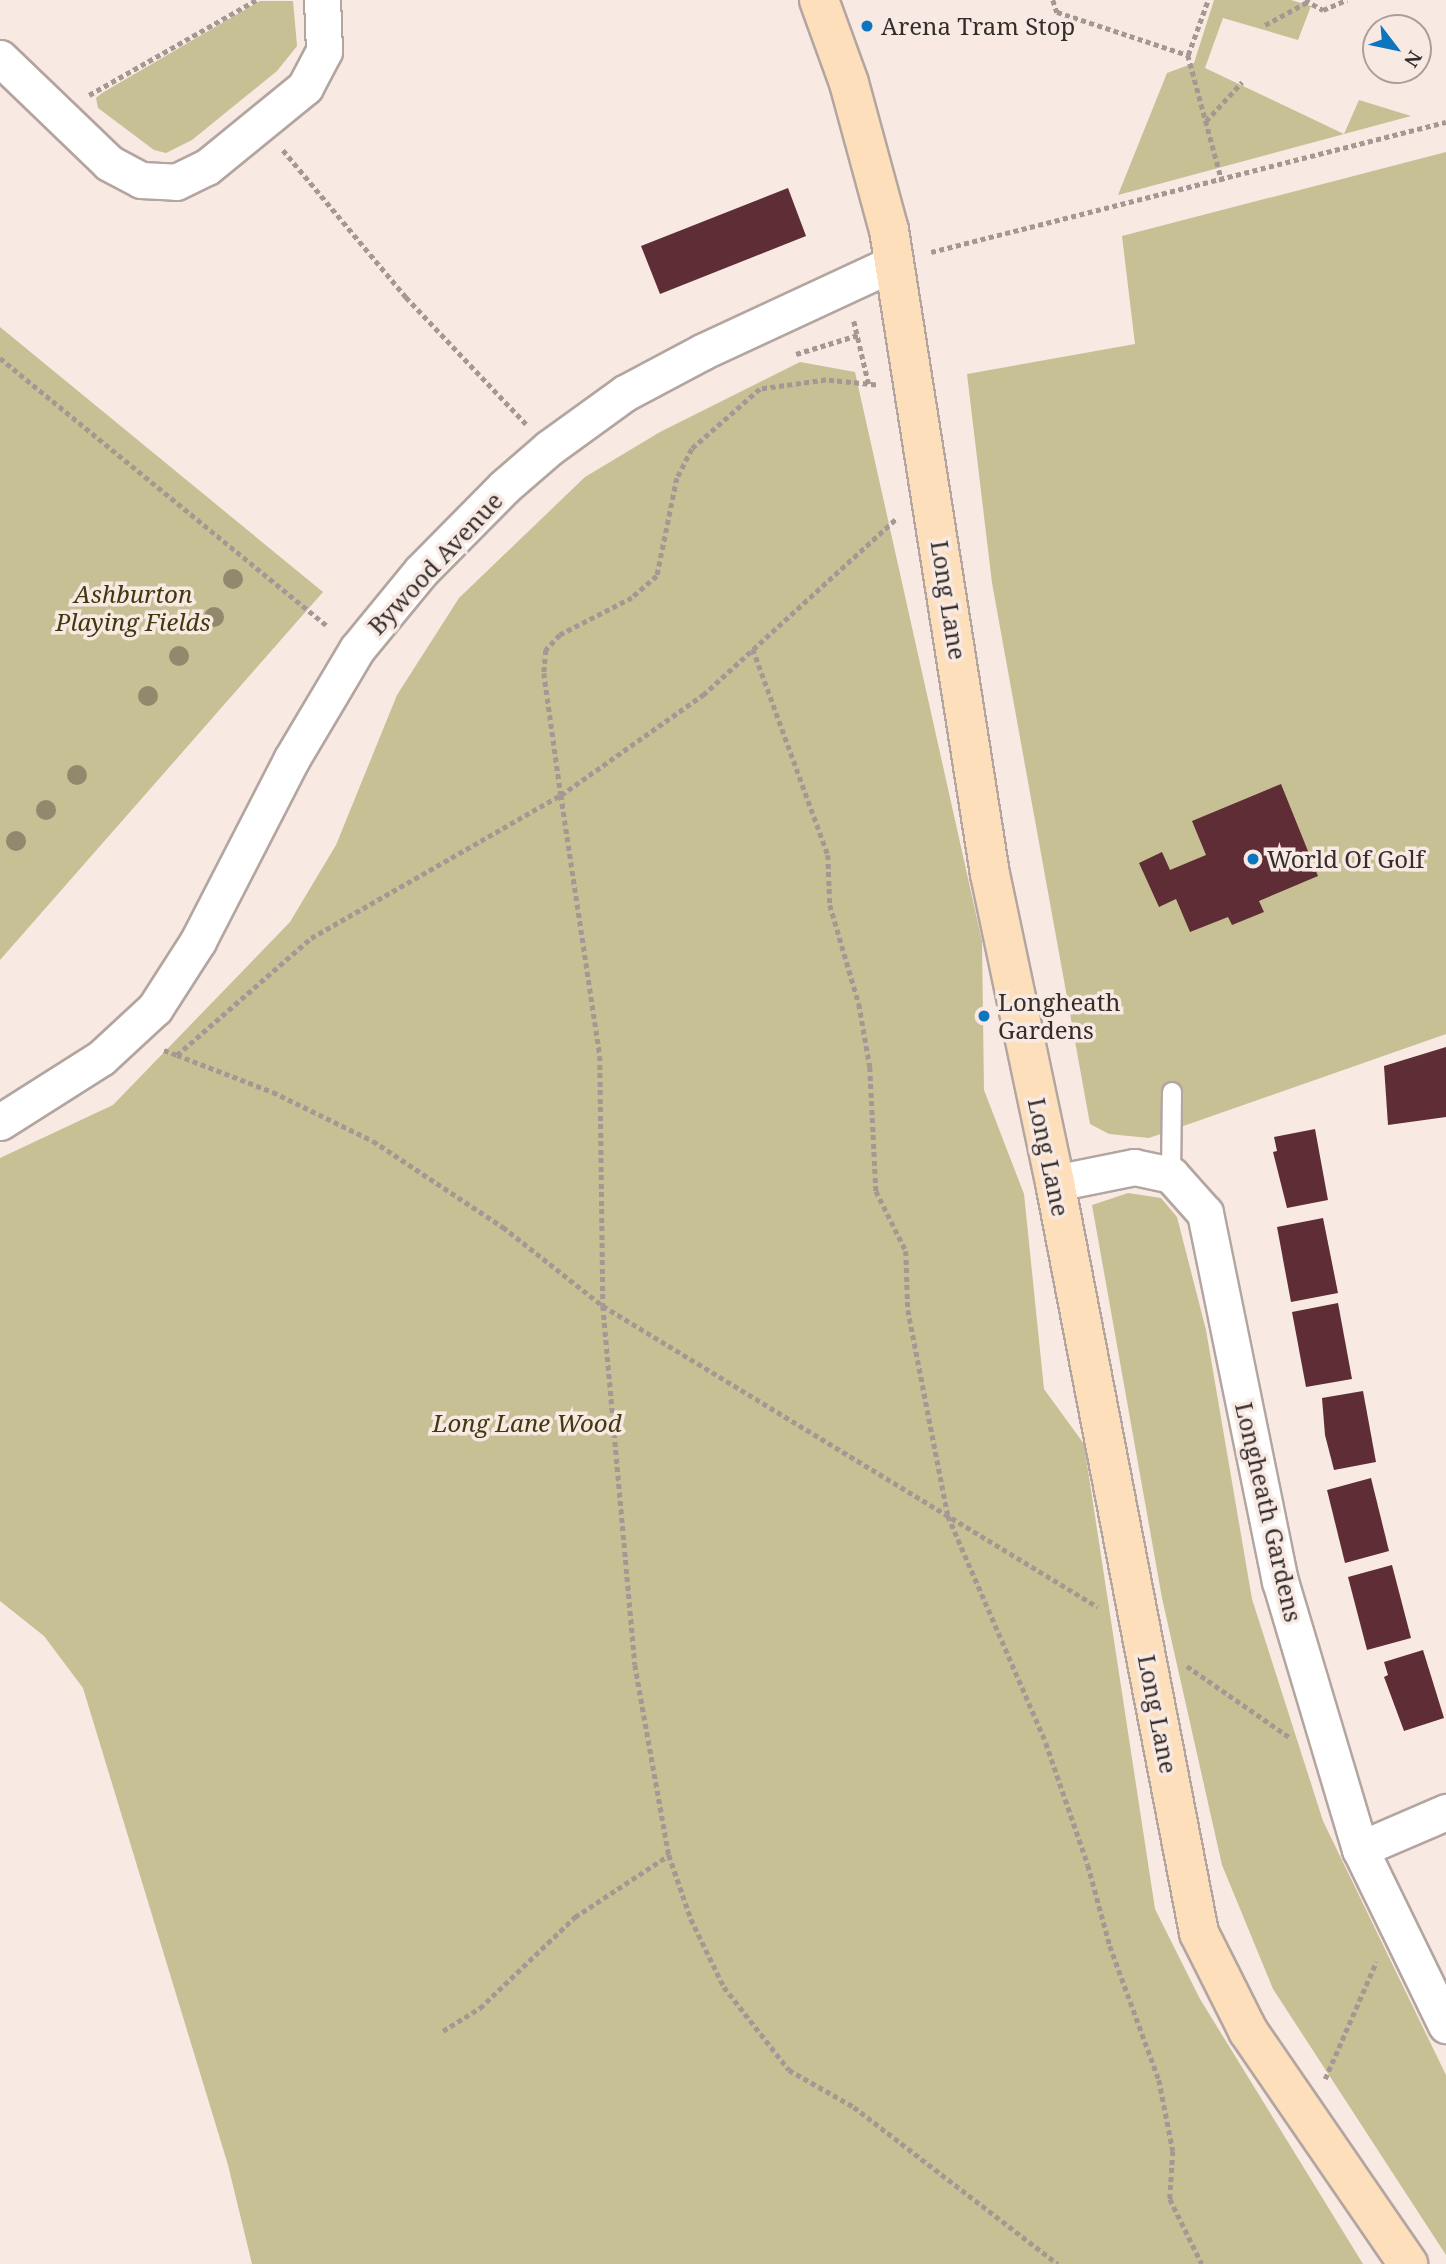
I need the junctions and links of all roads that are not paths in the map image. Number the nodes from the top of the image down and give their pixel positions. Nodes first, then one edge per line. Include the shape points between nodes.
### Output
1 (323, 0) edge
2 (818, 0) edge
3 (0, 58) edge
4 (908, 259) junction
5 (1172, 1092) dead end
6 (0, 1122) edge
7 (1171, 1175) junction
8 (1055, 1183) junction
9 (1446, 1812) edge
10 (1360, 1849) junction
11 (1446, 2025) edge
12 (1408, 2264) edge

1 - 3 street via 324,51 305,87 207,167 176,182 141,180 109,163
2 - 4 main road, Long Lane
4 - 6 street, Bywood Avenue via 663,373 595,412 549,448 446,544 357,649 291,760 198,941 155,1008 129,1036
4 - 8 main road, Long Lane via 932,486 990,874
5 - 7 lane
7 - 8 street via 1134,1167
7 - 10 street, Longheath Gardens via 1205,1213 1280,1581
8 - 12 main road, Long Lane via 1199,1933 1248,2031
9 - 10 street
10 - 11 street, Longheath Gardens

